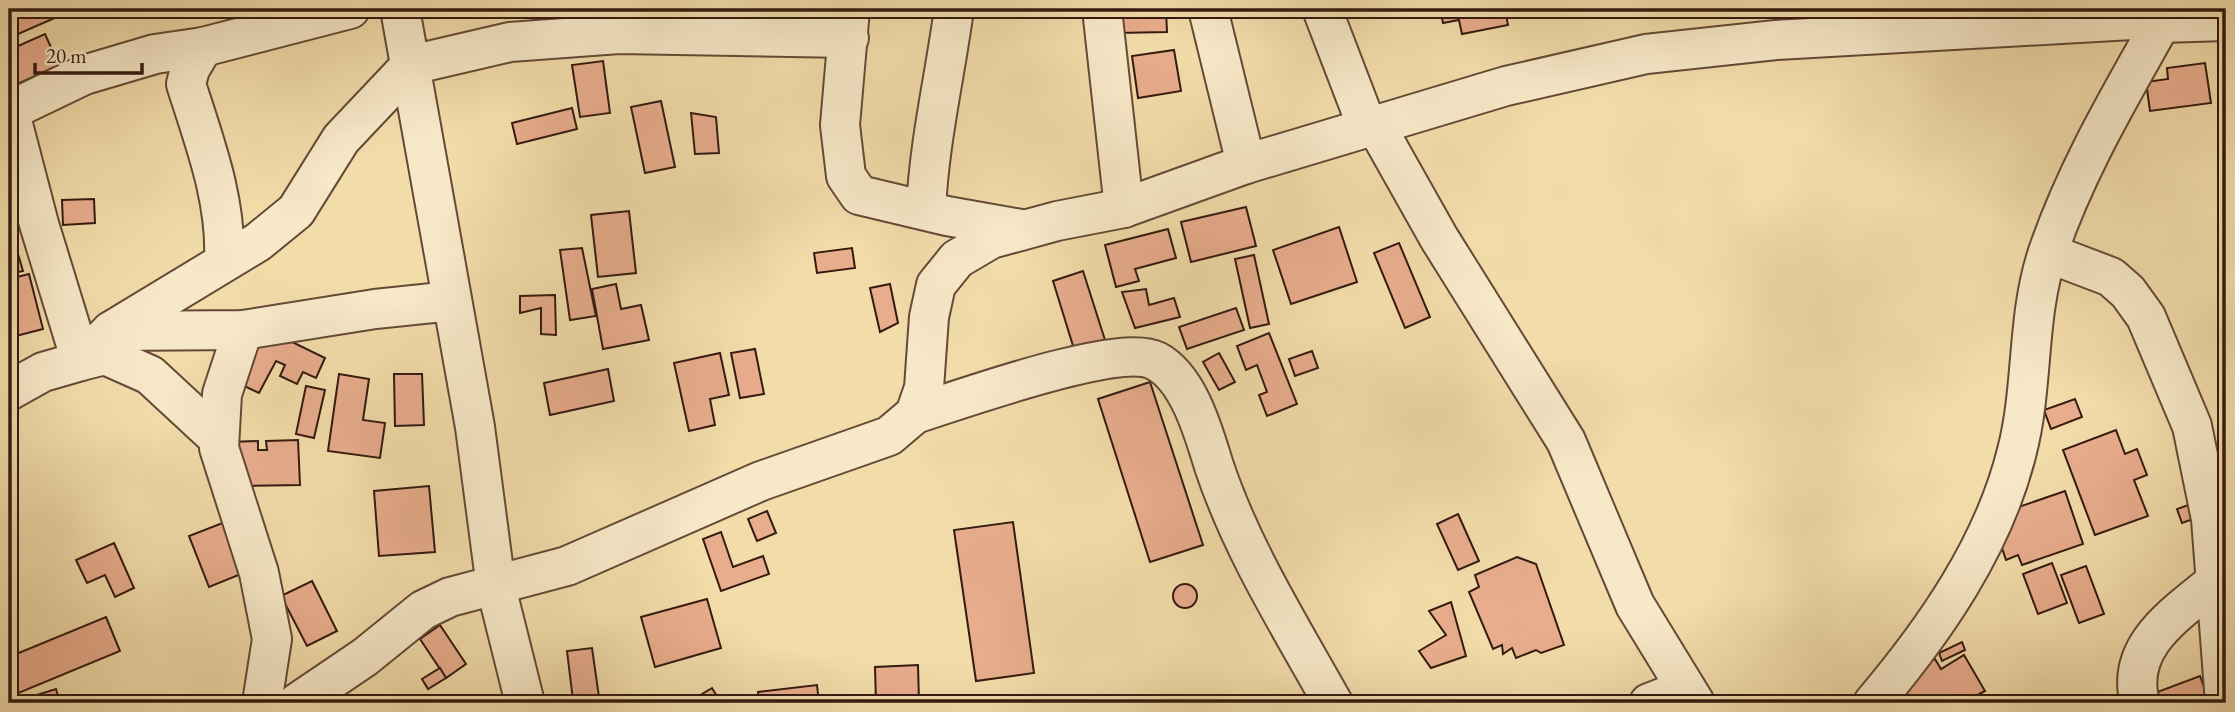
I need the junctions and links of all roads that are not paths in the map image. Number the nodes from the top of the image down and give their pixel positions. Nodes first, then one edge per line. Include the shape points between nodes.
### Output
1 (350, 9) edge
2 (400, 9) edge
3 (954, 9) edge
4 (1102, 9) edge
5 (1208, 9) edge
6 (1322, 9) edge
7 (2144, 18) edge
8 (2226, 21) edge
9 (850, 23) edge
10 (203, 47) junction
11 (155, 54) junction
12 (411, 65) junction
13 (186, 84) junction
14 (9, 110) edge
15 (1372, 128) junction
16 (1246, 164) junction
17 (1124, 208) junction
18 (22, 209) edge
19 (926, 210) junction
20 (1027, 229) junction
21 (2048, 253) junction
22 (224, 261) junction
23 (452, 301) junction
24 (243, 330) junction
25 (111, 331) junction
26 (81, 361) junction
27 (9, 391) edge
28 (915, 414) junction
29 (218, 438) junction
30 (496, 587) junction
31 (2221, 600) edge
32 (1690, 696) edge
33 (262, 703) edge
34 (297, 703) edge
35 (525, 703) edge
36 (1333, 703) edge
37 (1649, 703) edge
38 (1873, 703) edge
39 (2140, 703) edge
40 (2225, 703) edge

1 - 10 street
2 - 12 street
3 - 19 street via 929,153
4 - 17 street
5 - 16 street
6 - 15 street
7 - 8 street
7 - 15 street via 1776,40 1646,54 1506,86
7 - 21 street
9 - 12 street via 510,42
9 - 19 street via 840,125 846,176 859,195
10 - 11 street
10 - 13 street
11 - 13 street
11 - 14 street via 84,75
12 - 22 street via 341,139 296,211 258,242
12 - 23 street
13 - 22 street via 222,206
14 - 18 street
15 - 16 street
15 - 32 street via 1566,441 1635,605
16 - 17 street
17 - 20 street
18 - 26 street
19 - 20 street
20 - 28 street via 991,239 957,259 936,285 924,388
21 - 31 street via 2110,277 2146,317 2192,426
21 - 38 street via 2034,303 2018,451 1997,511 1961,583
22 - 25 street
23 - 24 street
23 - 30 street via 475,427
24 - 25 street
24 - 29 street via 222,394
25 - 26 street
26 - 27 street via 43,372
26 - 29 street via 105,355 150,375
28 - 30 street via 889,436 761,481 567,566
28 - 36 street via 1043,374 1131,356 1156,360 1172,374 1196,410 1219,481 1254,562
29 - 33 street via 259,573 272,639
30 - 34 street via 450,597 423,610
30 - 35 street
31 - 39 street via 2151,639 2138,663
31 - 40 street
32 - 37 street

